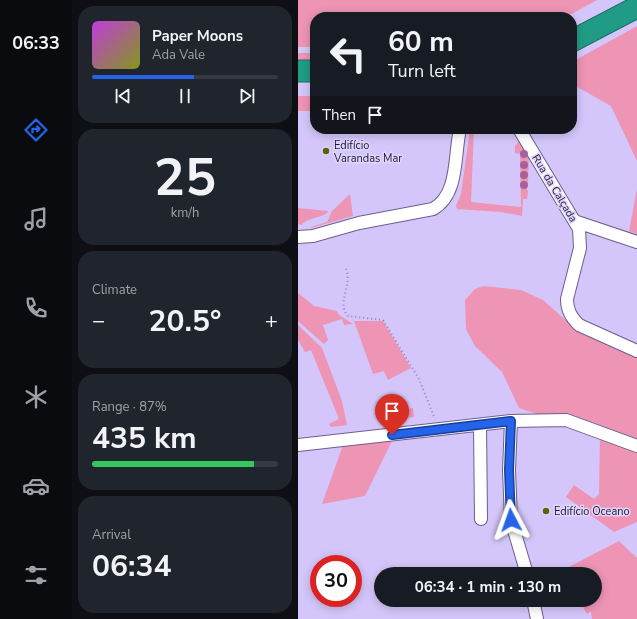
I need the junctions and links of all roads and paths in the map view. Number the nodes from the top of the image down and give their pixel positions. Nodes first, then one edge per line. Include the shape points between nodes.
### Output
1 (622, 0) edge
2 (637, 6) edge
3 (606, 17) junction
4 (577, 26) edge
5 (577, 38) edge
6 (298, 71) edge
7 (310, 71) edge
8 (298, 85) edge
9 (310, 85) edge
10 (459, 134) edge
11 (522, 134) edge
12 (577, 222) junction
13 (298, 237) edge
14 (637, 242) edge
15 (346, 269) dead end
16 (637, 351) edge
17 (511, 421) junction
18 (480, 425) junction
19 (439, 430) junction
20 (298, 445) edge
21 (637, 446) edge
22 (481, 519) dead end
23 (525, 567) edge
24 (535, 607) edge
25 (538, 619) edge

1 - 3 highway
2 - 3 highway
3 - 4 highway
3 - 5 highway
6 - 7 highway
8 - 9 highway
10 - 13 street via 451,189 439,206 358,223 313,236
11 - 12 street, Rua da Calçada
12 - 14 street
12 - 16 street, Rua da Calçada via 580,229 580,248 567,299 569,313 578,325
15 - 19 path via 348,273 344,311 348,316 383,320 419,379
17 - 18 street
17 - 21 street via 566,420
17 - 23 street via 511,520
18 - 19 street
18 - 22 street
19 - 20 street
24 - 25 street

